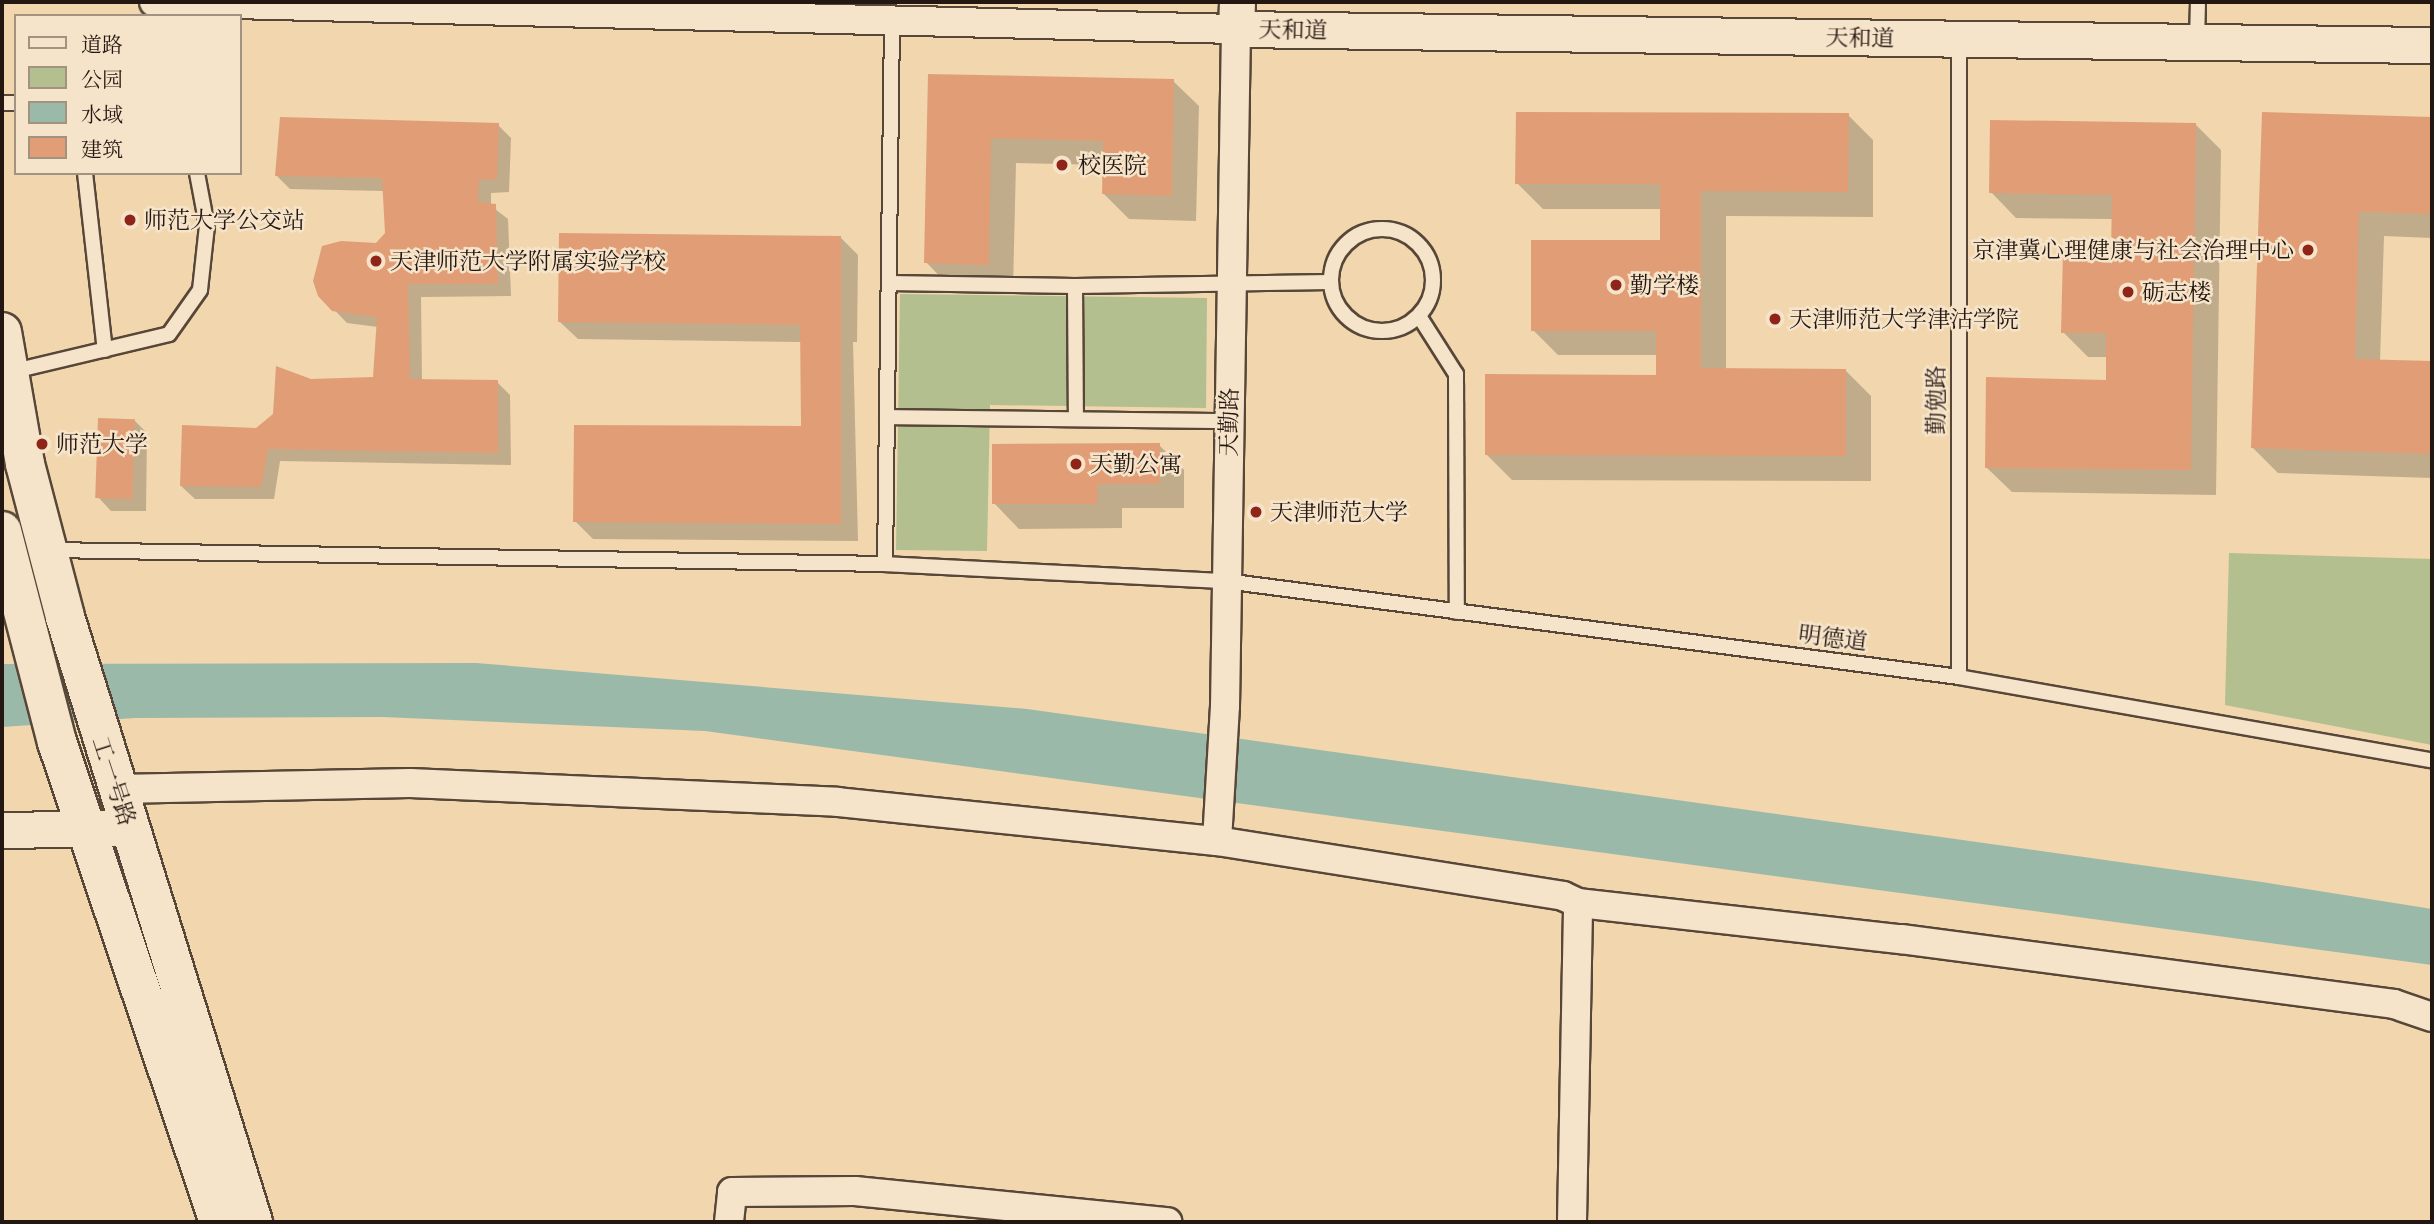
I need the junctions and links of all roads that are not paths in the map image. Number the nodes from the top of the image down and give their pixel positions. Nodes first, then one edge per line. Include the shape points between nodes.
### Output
1 (2198, 2) edge
2 (155, 3) edge
3 (387, 5) edge
4 (763, 10) edge
5 (1237, 15) edge
6 (892, 21) junction
7 (1959, 40) junction
8 (2197, 44) junction
9 (2432, 44) edge
10 (85, 175) edge
11 (197, 175) edge
12 (1330, 282) junction
13 (889, 283) junction
14 (1231, 284) junction
15 (1075, 286) junction
16 (1419, 316) junction
17 (2, 332) edge
18 (105, 350) junction
19 (9, 372) junction
20 (887, 417) junction
21 (1076, 419) junction
22 (1229, 421) junction
23 (2, 531) edge
24 (48, 550) junction
25 (885, 564) junction
26 (1225, 581) junction
27 (1457, 612) junction
28 (1959, 677) junction
29 (2432, 760) edge
30 (118, 789) junction
31 (130, 828) junction
32 (87, 829) junction
33 (2, 830) edge
34 (1217, 841) junction
35 (1578, 903) junction
36 (2432, 1017) edge
37 (219, 1222) edge
38 (253, 1222) edge
39 (729, 1222) edge
40 (1167, 1222) edge
41 (1572, 1222) edge

1 - 8 lane
2 - 3 street, 天和道
3 - 4 street, 天和道
4 - 6 street, 天和道
5 - 6 street, 天和道
5 - 7 street, 天和道
5 - 14 street, 天勤路
6 - 13 lane
7 - 8 street, 天和道
7 - 28 lane, 勤勉路
8 - 9 street, 天和道
10 - 18 lane
11 - 18 lane via 207,226 200,290 169,334
12 - 14 lane
12 - 16 lane via 1338,307 1357,326 1383,332
12 - 16 lane via 1336,256 1355,237 1381,229 1406,235 1431,266 1432,292
13 - 15 lane
13 - 20 lane
14 - 15 lane
14 - 22 street, 天勤路
15 - 21 lane
16 - 27 lane via 1456,374
17 - 19 main road, 工一号路
18 - 19 lane
19 - 24 main road, 工一号路 via 25,464
20 - 21 lane
20 - 25 lane
21 - 22 lane
22 - 26 street, 天勤路
23 - 32 main road, 工一号路 via 57,742
24 - 25 lane, 明德道
24 - 30 main road, 工一号路
25 - 26 lane, 明德道
26 - 27 lane, 明德道
26 - 34 street, 天勤路 via 1225,706
27 - 28 lane, 明德道
28 - 29 lane, 明德道
30 - 31 main road, 工一号路
30 - 34 street via 410,783 838,802
31 - 32 street
31 - 38 main road, 工一号路
32 - 33 street
32 - 37 main road, 工一号路
34 - 35 street via 1563,896
35 - 36 street via 1901,939 2366,1001
35 - 41 street
39 - 40 street via 732,1192 855,1191

